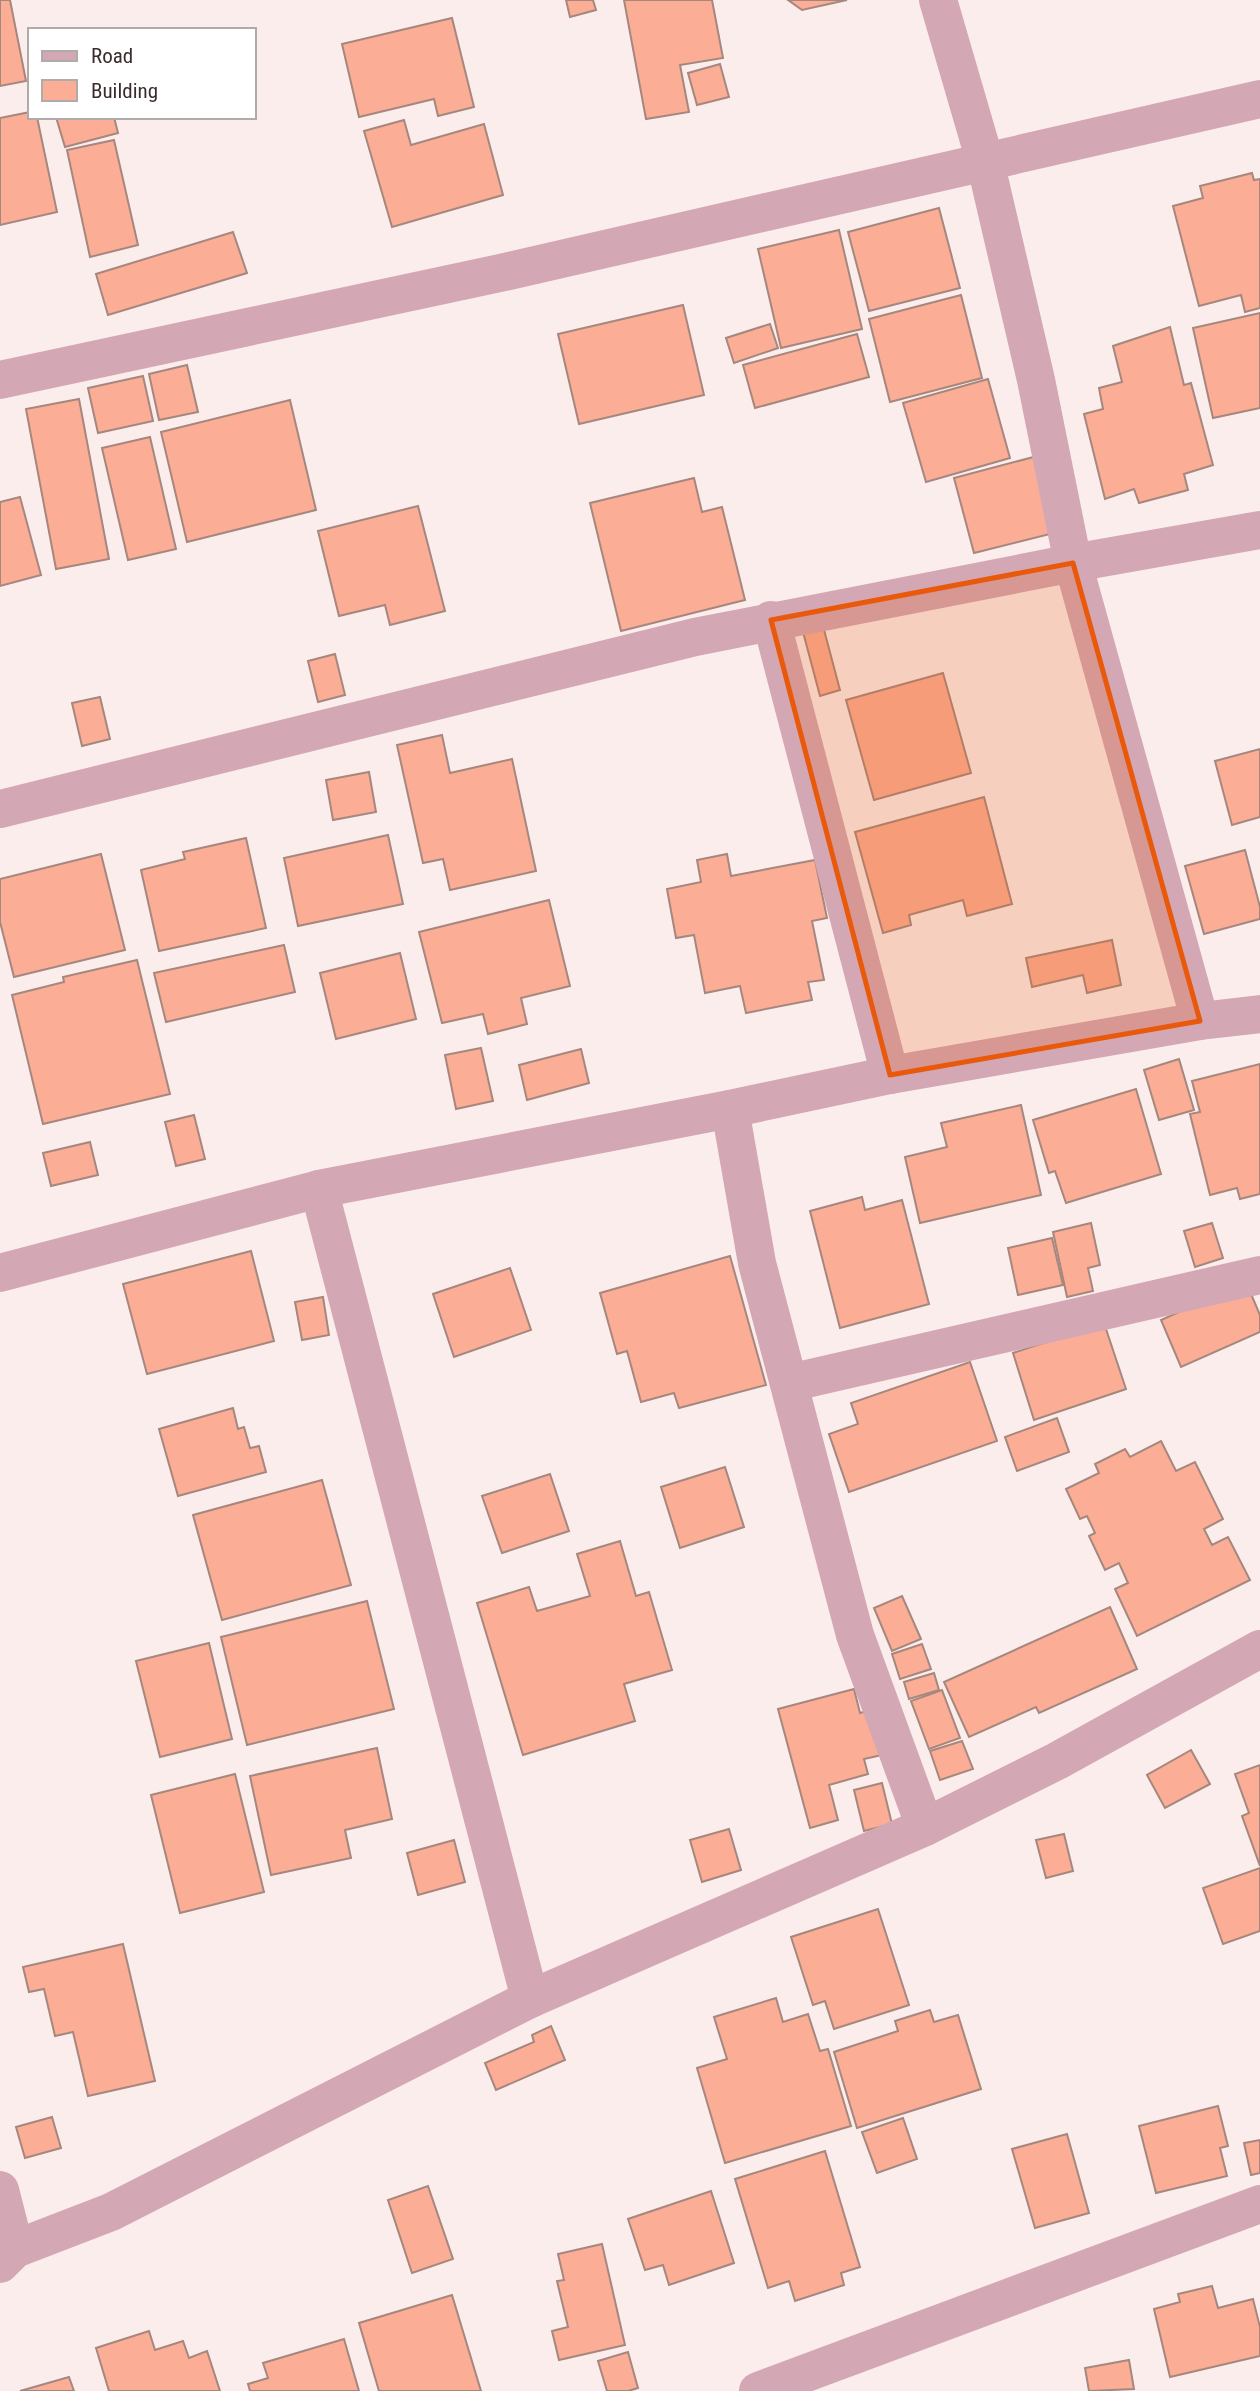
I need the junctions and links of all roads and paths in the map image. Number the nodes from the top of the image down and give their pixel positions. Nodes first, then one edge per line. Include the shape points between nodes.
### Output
1 (939, 0) edge
2 (1260, 99) edge
3 (985, 162) junction
4 (0, 380) edge
5 (1260, 530) edge
6 (1073, 563) junction
7 (771, 620) junction
8 (0, 809) edge
9 (1260, 1014) edge
10 (1200, 1021) junction
11 (890, 1075) junction
12 (730, 1109) junction
13 (318, 1189) junction
14 (0, 1273) edge
15 (1260, 1275) edge
16 (789, 1383) junction
17 (1260, 1649) edge
18 (925, 1827) junction
19 (530, 1999) junction
20 (0, 2190) edge
21 (1260, 2204) edge
22 (7, 2257) edge
23 (758, 2391) edge

1 - 3 street
2 - 3 street
3 - 4 street via 500,273
3 - 6 street
5 - 6 street
6 - 7 street
6 - 10 street
7 - 8 street
7 - 11 street
9 - 10 street
10 - 11 street
11 - 12 street
12 - 13 street
12 - 16 street via 758,1263
13 - 14 street
13 - 19 street
15 - 16 street
16 - 18 street via 855,1635
17 - 18 street
18 - 19 street
19 - 22 street via 111,2212
20 - 22 street
21 - 23 street

